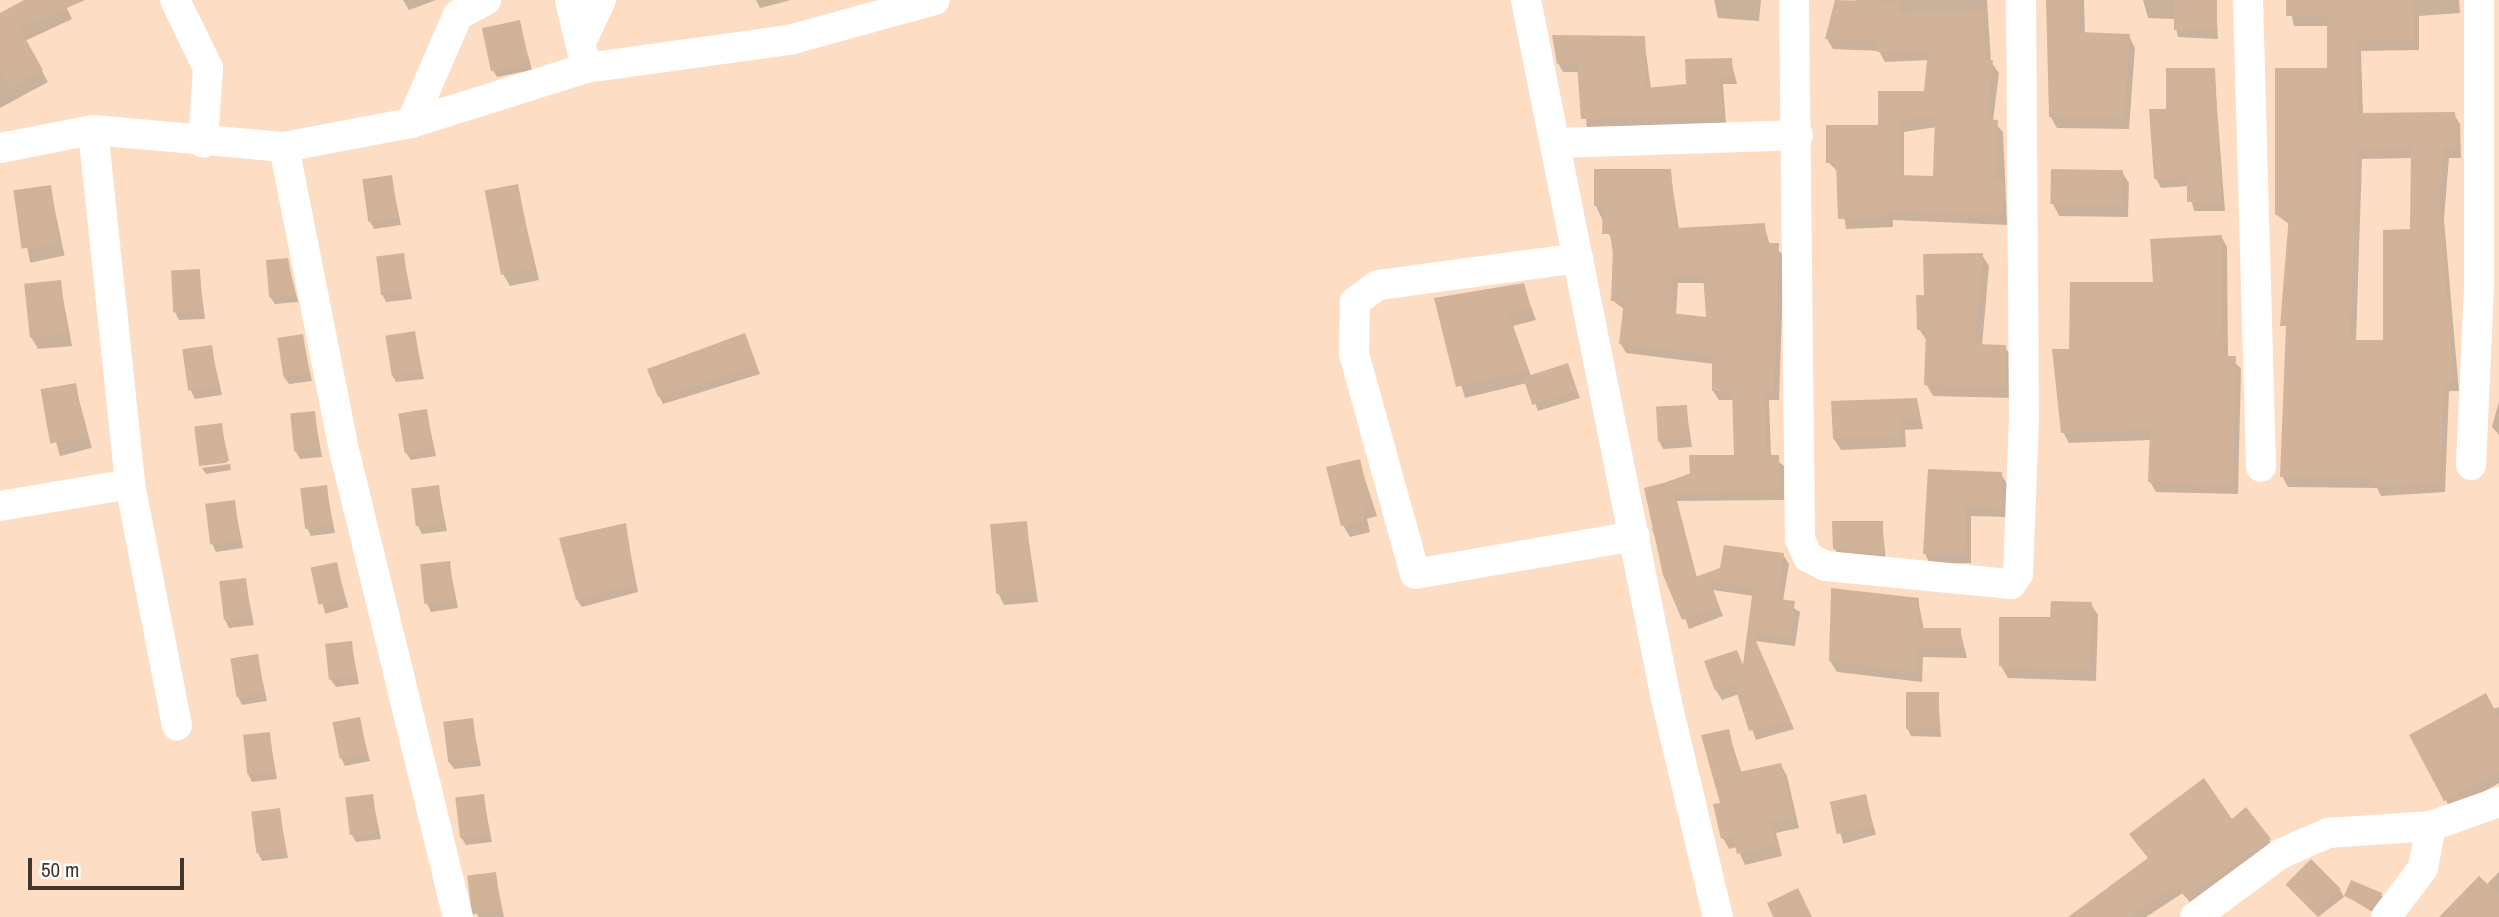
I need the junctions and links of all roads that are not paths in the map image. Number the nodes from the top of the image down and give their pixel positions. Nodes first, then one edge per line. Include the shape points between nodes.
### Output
1 (175, 0) edge
2 (486, 0) edge
3 (570, 0) edge
4 (601, 0) edge
5 (1526, 0) edge
6 (1794, 0) edge
7 (2021, 0) edge
8 (2248, 0) edge
9 (918, 2) edge
10 (2486, 15) edge
11 (583, 38) junction
12 (586, 68) junction
13 (411, 123) junction
14 (93, 130) junction
15 (1798, 135) junction
16 (202, 143) junction
17 (1559, 143) junction
18 (0, 148) edge
19 (284, 148) junction
20 (1578, 258) junction
21 (2471, 465) dead end
22 (2261, 467) dead end
23 (130, 484) junction
24 (0, 506) edge
25 (1635, 536) junction
26 (177, 725) dead end
27 (2499, 802) edge
28 (2431, 826) junction
29 (458, 917) edge
30 (1718, 917) edge
31 (2195, 917) edge
32 (2386, 917) edge

1 - 16 street via 208,68
2 - 13 street via 458,15
3 - 11 street
4 - 11 street
5 - 17 street
6 - 15 street
7 - 15 street via 2024,421 2018,575 2011,583 1826,565 1808,557 1800,539
8 - 22 street
9 - 12 street via 789,40
10 - 21 street
11 - 12 street
12 - 13 street
13 - 19 street
14 - 16 street
14 - 18 street
14 - 23 street
15 - 17 street
16 - 19 street
17 - 20 street
19 - 29 street via 345,454
20 - 25 street
20 - 25 street via 1378,285 1355,302 1354,354 1415,574
23 - 24 street
23 - 26 street
25 - 30 street
27 - 28 street
28 - 31 street via 2328,833 2280,854
28 - 32 street via 2423,868

